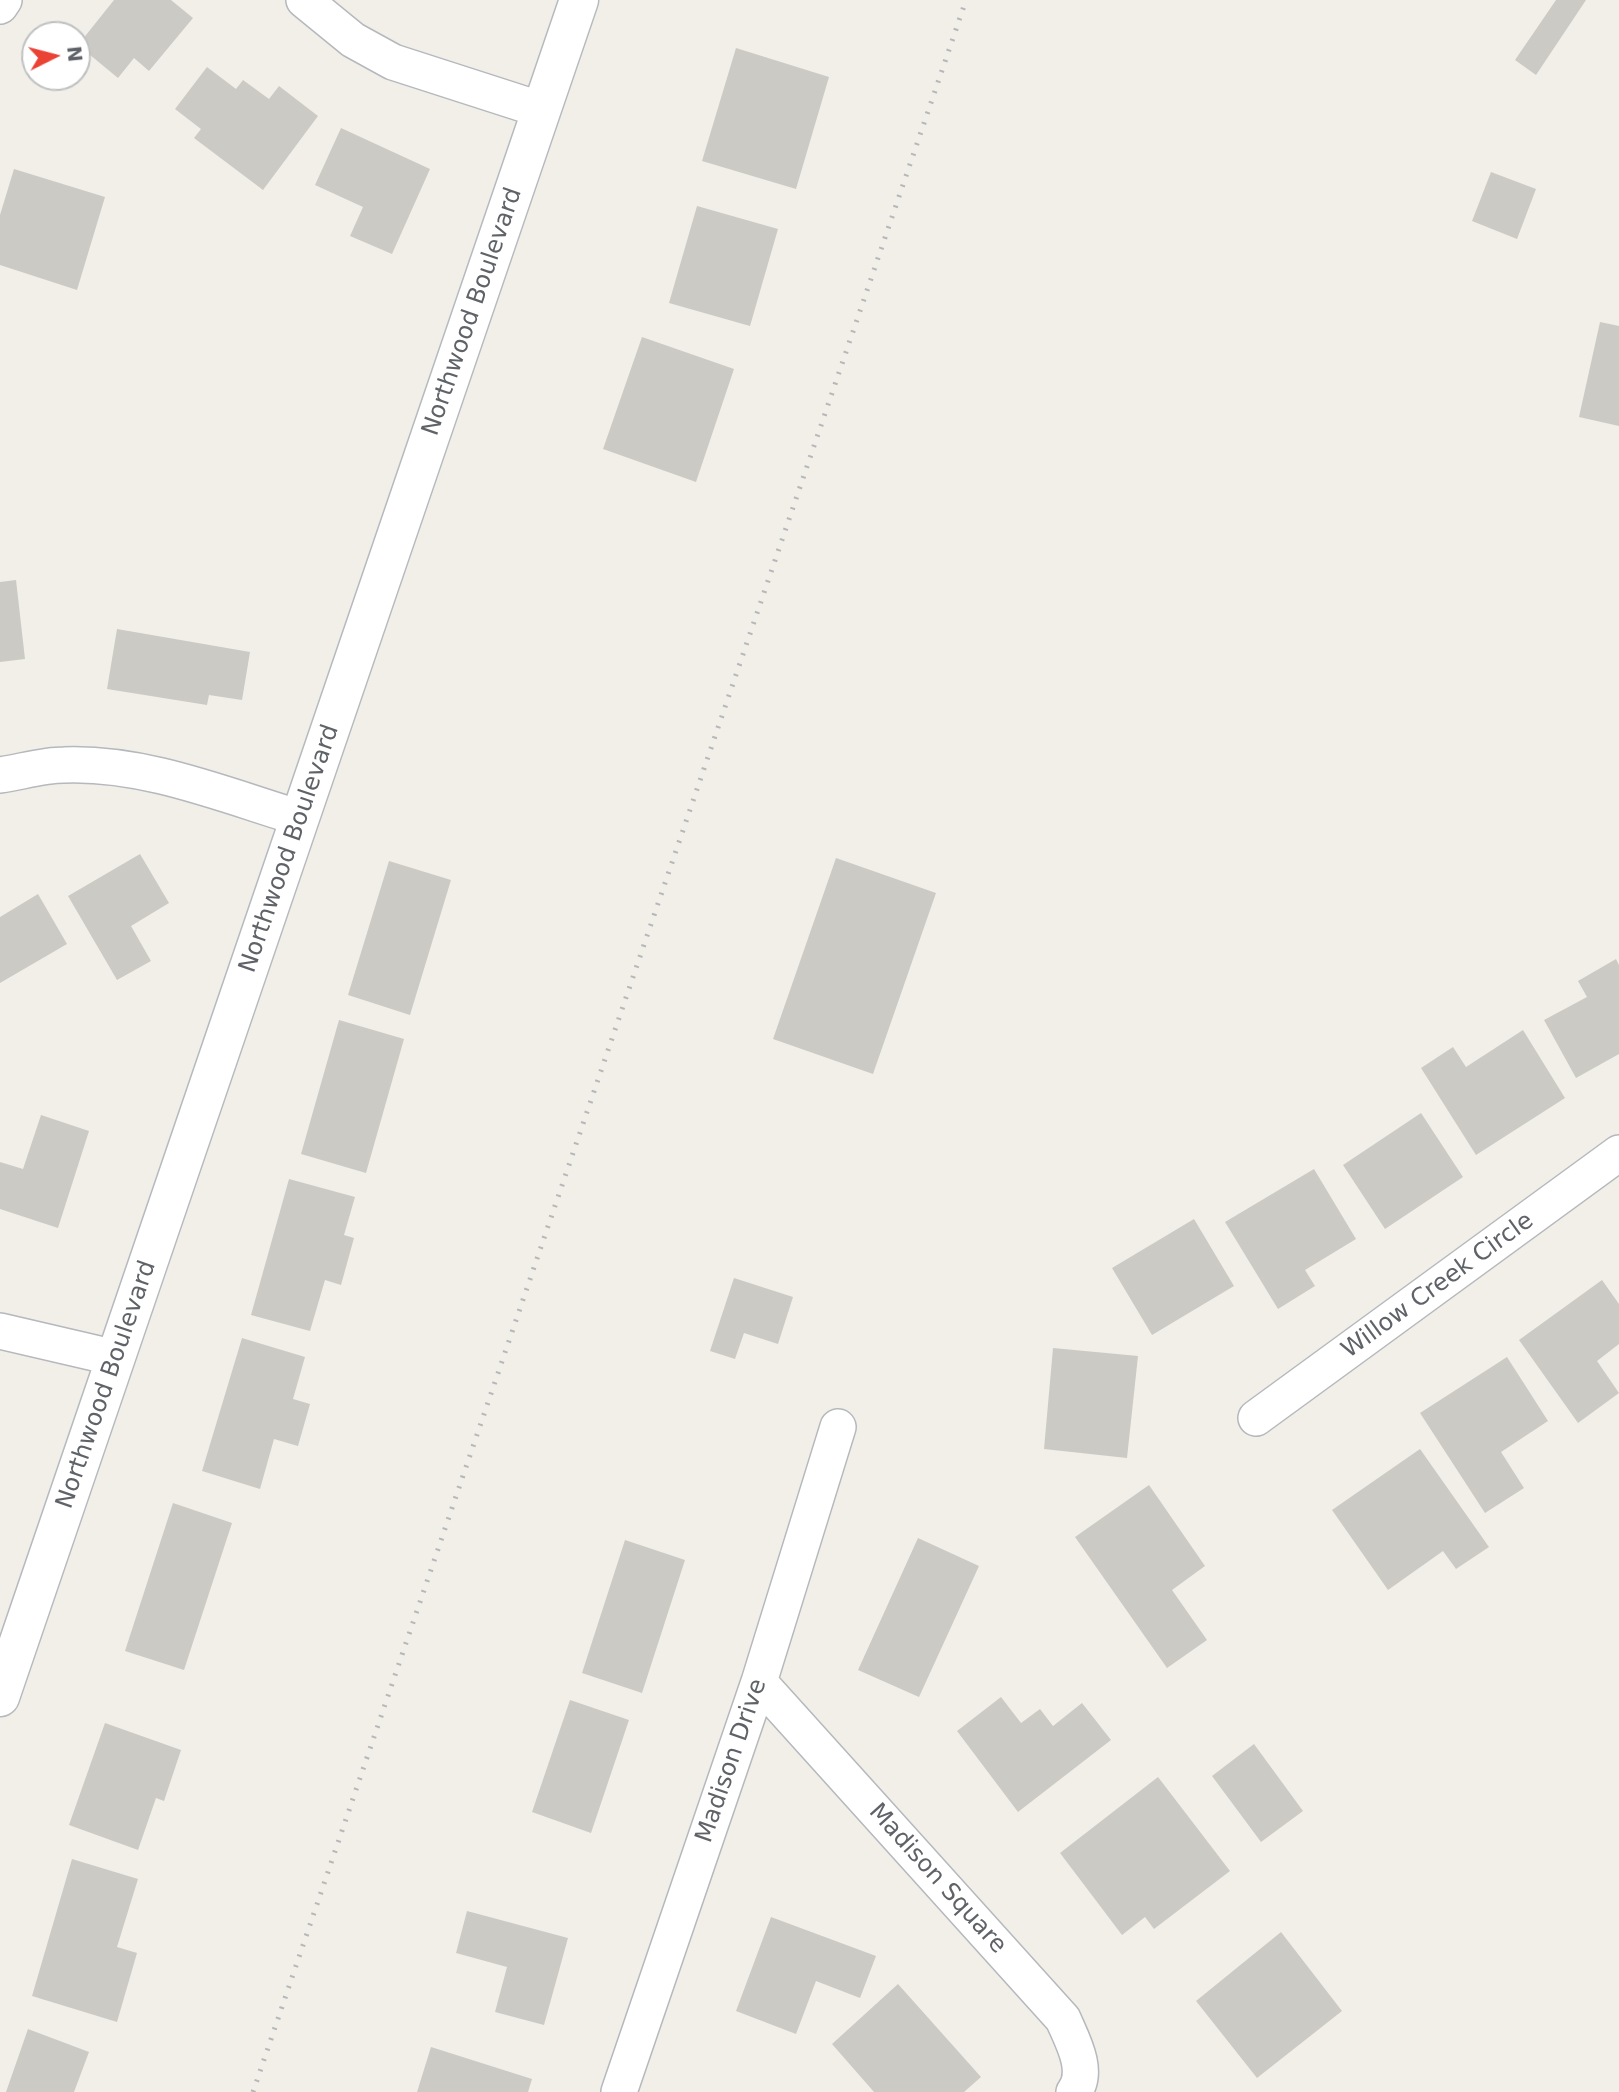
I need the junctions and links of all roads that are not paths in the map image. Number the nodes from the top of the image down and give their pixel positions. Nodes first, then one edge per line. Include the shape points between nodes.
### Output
1 (4, 0) edge
2 (304, 0) edge
3 (579, 0) edge
4 (0, 6) edge
5 (542, 110) junction
6 (0, 775) edge
7 (300, 818) junction
8 (1619, 1153) edge
9 (0, 1331) edge
10 (116, 1358) junction
11 (1256, 1418) dead end
12 (838, 1427) dead end
13 (759, 1682) junction
14 (0, 1697) edge
15 (619, 2092) edge
16 (1074, 2092) edge

1 - 4 street
2 - 5 street via 353,40 393,62
3 - 5 street, Northwood Boulevard
5 - 7 street, Northwood Boulevard
6 - 7 street via 62,765 104,766 158,775
7 - 10 street, Northwood Boulevard
8 - 11 street, Willow Creek Circle
9 - 10 street
10 - 14 street, Northwood Boulevard
12 - 13 street, Madison Drive
13 - 15 street, Madison Drive
13 - 16 street, Madison Square via 1063,2019 1079,2055 1079,2085

